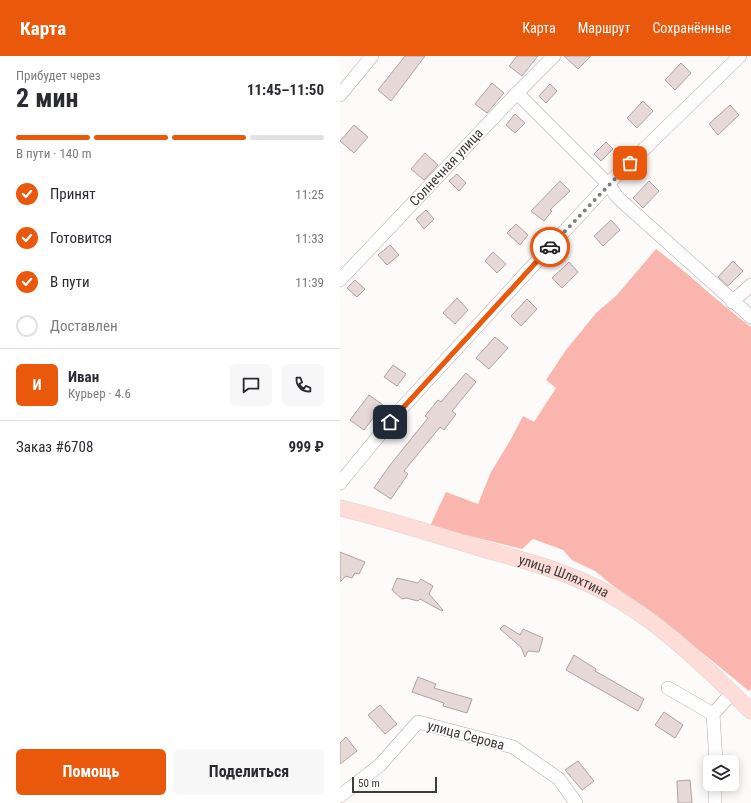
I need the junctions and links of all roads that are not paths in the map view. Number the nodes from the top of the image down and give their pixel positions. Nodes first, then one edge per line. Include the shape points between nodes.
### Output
1 (372, 56) edge
2 (554, 56) edge
3 (740, 56) edge
4 (517, 93) junction
5 (340, 95) edge
6 (608, 184) junction
7 (340, 280) edge
8 (751, 285) edge
9 (732, 302) junction
10 (751, 317) edge
11 (340, 483) edge
12 (340, 508) edge
13 (668, 688) dead end
14 (732, 693) junction
15 (751, 711) edge
16 (713, 714) junction
17 (716, 755) edge
18 (716, 791) edge
19 (340, 796) edge
20 (576, 803) edge
21 (715, 803) edge

1 - 5 street
2 - 4 street, Солнечная улица
3 - 6 street
4 - 6 street
4 - 7 street, Солнечная улица
6 - 9 street via 618,198
6 - 11 street via 400,410
8 - 9 street
9 - 10 street
12 - 14 main road, улица Шляхтина via 387,519 537,564 578,579 606,593 652,623 705,666
13 - 16 street
14 - 15 main road, улица Шляхтина
14 - 16 street
16 - 17 street
18 - 21 street
19 - 20 street, улица Серова via 380,765 418,722 513,747 559,780

